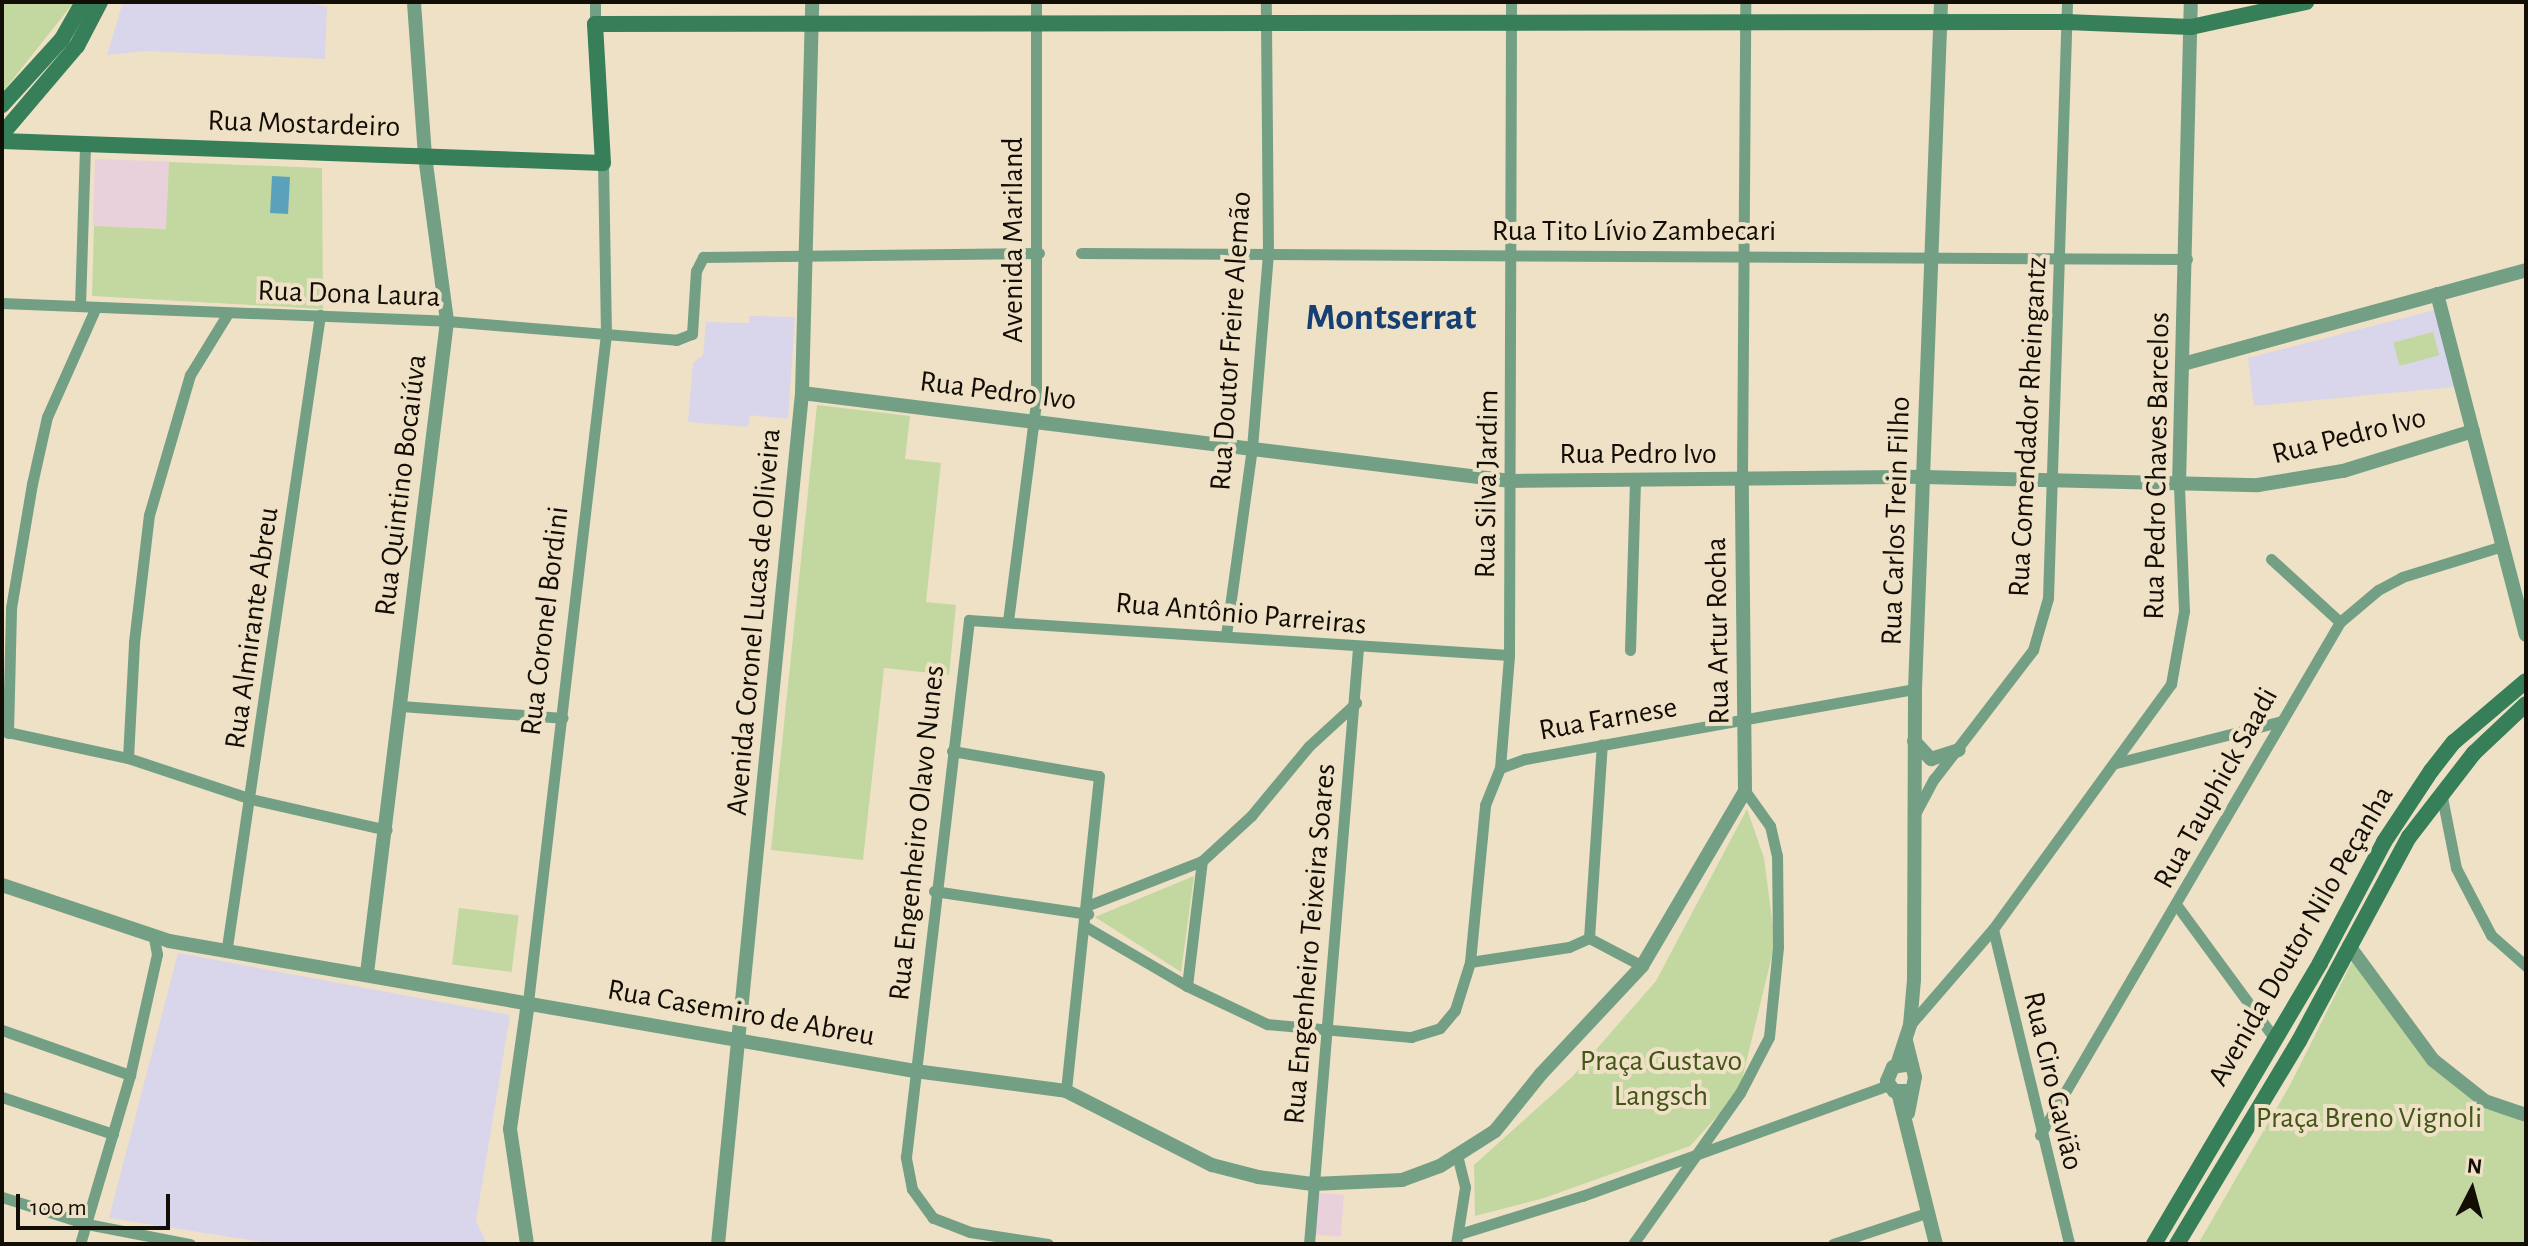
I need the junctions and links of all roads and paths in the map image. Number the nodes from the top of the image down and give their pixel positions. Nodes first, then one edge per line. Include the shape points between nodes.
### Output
1 (83, 2) edge
2 (100, 2) edge
3 (414, 2) edge
4 (595, 2) edge
5 (812, 2) edge
6 (1036, 2) edge
7 (1266, 2) edge
8 (1511, 2) edge
9 (1745, 2) edge
10 (1941, 2) edge
11 (2067, 2) edge
12 (2191, 2) edge
13 (2306, 2) edge
14 (1941, 22) junction
15 (2066, 22) junction
16 (1266, 23) junction
17 (1511, 23) junction
18 (1745, 23) junction
19 (595, 24) junction
20 (812, 24) junction
21 (1037, 24) junction
22 (2191, 27) junction
23 (2, 105) edge
24 (2, 134) edge
25 (2, 141) edge
26 (85, 144) junction
27 (425, 156) junction
28 (603, 163) junction
29 (805, 252) junction
30 (1039, 253) junction
31 (1081, 253) dead end
32 (1268, 253) junction
33 (1513, 255) junction
34 (1743, 256) junction
35 (1933, 257) junction
36 (2060, 257) junction
37 (2187, 259) junction
38 (2526, 270) edge
39 (2437, 294) junction
40 (2, 303) edge
41 (80, 306) junction
42 (96, 307) junction
43 (228, 313) junction
44 (320, 315) junction
45 (447, 321) junction
46 (606, 334) junction
47 (2183, 364) junction
48 (802, 393) junction
49 (1033, 422) junction
50 (2473, 431) junction
51 (1252, 448) junction
52 (1924, 477) junction
53 (1742, 480) junction
54 (1511, 481) junction
55 (1635, 481) junction
56 (2054, 483) junction
57 (2179, 485) junction
58 (2503, 546) junction
59 (2271, 559) dead end
60 (969, 620) joint
61 (1008, 621) junction
62 (2340, 622) junction
63 (1226, 635) junction
64 (2526, 635) edge
65 (1358, 648) junction
66 (1630, 650) dead end
67 (1509, 655) junction
68 (2526, 681) edge
69 (1915, 689) junction
70 (1356, 703) junction
71 (2526, 704) edge
72 (401, 706) junction
73 (563, 718) junction
74 (1745, 718) junction
75 (2282, 721) junction
76 (5, 732) edge
77 (1914, 740) junction
78 (1602, 744) junction
79 (1959, 750) junction
80 (952, 751) junction
81 (128, 758) junction
82 (2116, 763) junction
83 (1500, 768) junction
84 (1745, 791) junction
85 (2441, 792) junction
86 (251, 799) junction
87 (2408, 806) junction
88 (1915, 814) junction
89 (2423, 817) junction
90 (2445, 825) junction
91 (387, 830) junction
92 (1202, 861) junction
93 (2, 885) edge
94 (934, 891) junction
95 (2178, 907) junction
96 (2348, 909) junction
97 (1088, 910) junction
98 (1086, 927) junction
99 (1993, 929) junction
100 (1589, 938) junction
101 (162, 940) junction
102 (2349, 946) junction
103 (227, 947) junction
104 (1470, 962) junction
105 (1642, 966) junction
106 (2526, 966) edge
107 (367, 973) junction
108 (1187, 986) junction
109 (1934, 994) junction
110 (528, 1002) junction
111 (1912, 1003) junction
112 (1910, 1025) junction
113 (1323, 1029) junction
114 (2, 1030) edge
115 (739, 1039) junction
116 (2275, 1039) junction
117 (915, 1071) junction
118 (130, 1075) junction
119 (1898, 1079) junction
120 (1066, 1091) junction
121 (2, 1097) edge
122 (2526, 1115) edge
123 (113, 1134) junction
124 (2040, 1135) junction
125 (1457, 1154) junction
126 (1695, 1156) junction
127 (1313, 1184) junction
128 (2, 1197) edge
129 (1929, 1212) junction
130 (87, 1224) junction
131 (1458, 1239) edge
132 (80, 1244) edge
133 (190, 1244) edge
134 (527, 1244) edge
135 (718, 1244) edge
136 (1046, 1244) edge
137 (1309, 1244) edge
138 (1633, 1244) edge
139 (1833, 1244) edge
140 (1936, 1244) edge
141 (2069, 1244) edge
142 (2154, 1244) edge
143 (2177, 1244) edge

1 - 23 main road via 62,39
2 - 24 main road via 77,46
3 - 27 street, Rua Quintino Bocaiúva
4 - 19 street, Rua Coronel Bordini
5 - 20 street, Avenida Coronel Lucas de Oliveira
6 - 21 street, Avenida Mariland
7 - 16 street, Rua Doutor Freire Alemão
8 - 17 street, Rua Silva Jardim
9 - 18 street, Rua Artur Rocha
10 - 14 street, Rua Carlos Trein Filho
11 - 15 street, Rua Comendador Rheingantz
12 - 22 street, Rua Pedro Chaves Barcelos
13 - 22 main road
14 - 15 main road
14 - 18 main road
14 - 35 street, Rua Carlos Trein Filho
15 - 22 main road
15 - 36 street, Rua Comendador Rheingantz
16 - 17 main road
16 - 21 main road
16 - 32 street, Rua Doutor Freire Alemão
17 - 18 main road
17 - 33 street, Rua Silva Jardim
18 - 34 street, Rua Artur Rocha
19 - 20 main road
19 - 28 main road, Rua Coronel Bordini
20 - 21 main road
20 - 29 street, Avenida Coronel Lucas de Oliveira
21 - 30 street, Avenida Mariland
22 - 37 street, Rua Pedro Chaves Barcelos
25 - 26 main road, Rua Mostardeiro
26 - 27 main road, Rua Mostardeiro
26 - 41 street
27 - 28 main road, Rua Mostardeiro
27 - 45 street, Rua Quintino Bocaiúva
28 - 46 street, Rua Coronel Bordini
29 - 30 street
29 - 46 street, Rua Dona Laura via 703,257 696,271 692,334 676,340
29 - 48 street, Avenida Coronel Lucas de Oliveira
30 - 49 street, Avenida Mariland
31 - 32 street, Rua Tito Lívio Zambecari
32 - 33 street, Rua Tito Lívio Zambecari
32 - 51 street, Rua Doutor Freire Alemão
33 - 34 street, Rua Tito Lívio Zambecari
33 - 54 street, Rua Silva Jardim
34 - 35 street, Rua Tito Lívio Zambecari
34 - 53 street, Rua Artur Rocha
35 - 36 street, Rua Tito Lívio Zambecari
35 - 52 street, Rua Carlos Trein Filho
36 - 37 street, Rua Tito Lívio Zambecari
36 - 56 street, Rua Comendador Rheingantz
37 - 47 street, Rua Pedro Chaves Barcelos
38 - 39 street
39 - 47 street
39 - 50 street
40 - 41 street, Rua Dona Laura
41 - 42 street, Rua Dona Laura
42 - 43 street, Rua Dona Laura
42 - 76 street via 47,417 32,484 11,608
43 - 44 street, Rua Dona Laura
43 - 81 street via 190,375 149,515 134,642
44 - 45 street, Rua Dona Laura
44 - 86 street, Rua Almirante Abreu
45 - 46 street, Rua Dona Laura
45 - 72 street, Rua Quintino Bocaiúva
46 - 73 street, Rua Coronel Bordini
47 - 57 street, Rua Pedro Chaves Barcelos
48 - 49 street, Rua Pedro Ivo
48 - 115 street, Avenida Coronel Lucas de Oliveira
49 - 51 street, Rua Pedro Ivo
49 - 61 street, Avenida Mariland
50 - 57 street, Rua Pedro Ivo via 2343,471 2258,485
50 - 58 street
51 - 54 street, Rua Pedro Ivo
51 - 63 street, Rua Doutor Freire Alemão
52 - 53 street, Rua Pedro Ivo
52 - 56 street, Rua Pedro Ivo
52 - 69 street, Rua Carlos Trein Filho
53 - 55 street, Rua Pedro Ivo
53 - 74 street, Rua Artur Rocha
54 - 55 street, Rua Pedro Ivo
54 - 67 street, Rua Silva Jardim
55 - 66 street
56 - 57 street, Rua Pedro Ivo
56 - 79 street, Rua Comendador Rheingantz via 2048,598 2033,650
57 - 82 street, Rua Pedro Chaves Barcelos via 2184,611 2171,684
58 - 62 street, Rua Tauphick Saadi via 2402,577
58 - 64 street
59 - 62 street
60 - 61 street, Rua Antônio Parreiras
60 - 80 street, Rua Engenheiro Olavo Nunes
61 - 63 street, Rua Antônio Parreiras
62 - 75 street, Rua Tauphick Saadi
63 - 65 street, Rua Antônio Parreiras
65 - 67 street, Rua Antônio Parreiras
65 - 70 street, Rua Engenheiro Teixeira Soares
67 - 83 street, Rua Silva Jardim
68 - 87 main road, Avenida Doutor Nilo Peçanha via 2454,742
69 - 74 street, Rua Farnese
69 - 77 street, Rua Carlos Trein Filho
70 - 92 street
70 - 113 street, Rua Engenheiro Teixeira Soares
71 - 85 main road, Avenida Doutor Nilo Peçanha
72 - 73 street
72 - 91 street, Rua Quintino Bocaiúva
73 - 110 street, Rua Coronel Bordini
74 - 78 street, Rua Farnese
74 - 84 street, Rua Artur Rocha
75 - 82 street
75 - 95 street, Rua Tauphick Saadi
76 - 81 street
77 - 79 street via 1931,759
77 - 88 street, Rua Carlos Trein Filho
78 - 83 street, Rua Farnese
78 - 100 street
79 - 88 street, Rua Comendador Rheingantz
80 - 94 street, Rua Engenheiro Olavo Nunes
80 - 97 street via 1099,776
81 - 86 street
82 - 99 street, Rua Pedro Chaves Barcelos
83 - 104 street, Rua Silva Jardim via 1485,805
84 - 105 street
84 - 126 street via 1770,826 1777,856 1778,947 1769,1037 1740,1093
85 - 87 main road via 2430,785
85 - 89 main road, Avenida Doutor Nilo Peçanha
85 - 90 street
86 - 91 street
86 - 103 street, Rua Almirante Abreu
87 - 96 main road, Avenida Doutor Nilo Peçanha
88 - 111 street, Rua Carlos Trein Filho
89 - 90 street
89 - 102 main road, Avenida Doutor Nilo Peçanha via 2376,889
90 - 106 street via 2456,868 2491,935
91 - 107 street, Rua Quintino Bocaiúva
92 - 97 street
92 - 108 street
93 - 101 street, Rua Casemiro de Abreu
94 - 97 street
94 - 117 street, Rua Engenheiro Olavo Nunes
95 - 116 street
95 - 124 street, Rua Tauphick Saadi
96 - 102 main road via 2344,937
96 - 116 main road, Avenida Doutor Nilo Peçanha
97 - 98 street
98 - 108 street, Rua Silva Jardim
98 - 120 street
99 - 109 street, Rua Pedro Chaves Barcelos
99 - 124 street, Rua Ciro Gavião
100 - 104 street via 1569,947
100 - 105 street
101 - 103 street, Rua Casemiro de Abreu
101 - 118 street
102 - 122 street via 2433,1060 2485,1101
102 - 143 main road, Avenida Doutor Nilo Peçanha via 2299,1041
103 - 107 street, Rua Casemiro de Abreu
104 - 113 street, Rua Silva Jardim via 1455,1010 1440,1028 1411,1037
105 - 125 street via 1495,1131
107 - 110 street, Rua Casemiro de Abreu
108 - 113 street, Rua Silva Jardim via 1250,1019
109 - 111 street, Rua Pedro Chaves Barcelos
109 - 112 street, Rua Pedro Chaves Barcelos
110 - 115 street, Rua Casemiro de Abreu
110 - 134 street, Rua Coronel Bordini via 510,1129
111 - 112 street, Rua Carlos Trein Filho
112 - 119 street, Rua Carlos Trein Filho
113 - 127 street, Rua Engenheiro Teixeira Soares
114 - 118 street
115 - 117 street, Rua Casemiro de Abreu
115 - 135 street, Avenida Coronel Lucas de Oliveira
116 - 142 main road, Avenida Doutor Nilo Peçanha
117 - 120 street, Rua Casemiro de Abreu
117 - 136 street, Rua Engenheiro Olavo Nunes via 906,1157 912,1189 933,1218 970,1232
118 - 123 street
119 - 126 street
119 - 129 street
120 - 127 street, Rua Casemiro de Abreu via 1212,1165
121 - 123 street
123 - 130 street
124 - 141 street, Rua Ciro Gavião
125 - 127 street, Rua Casemiro de Abreu via 1402,1180
125 - 131 street via 1465,1187
126 - 131 street
126 - 138 street
127 - 137 street, Rua Engenheiro Teixeira Soares
128 - 130 street
129 - 139 street
129 - 140 street
130 - 132 street
130 - 133 street

